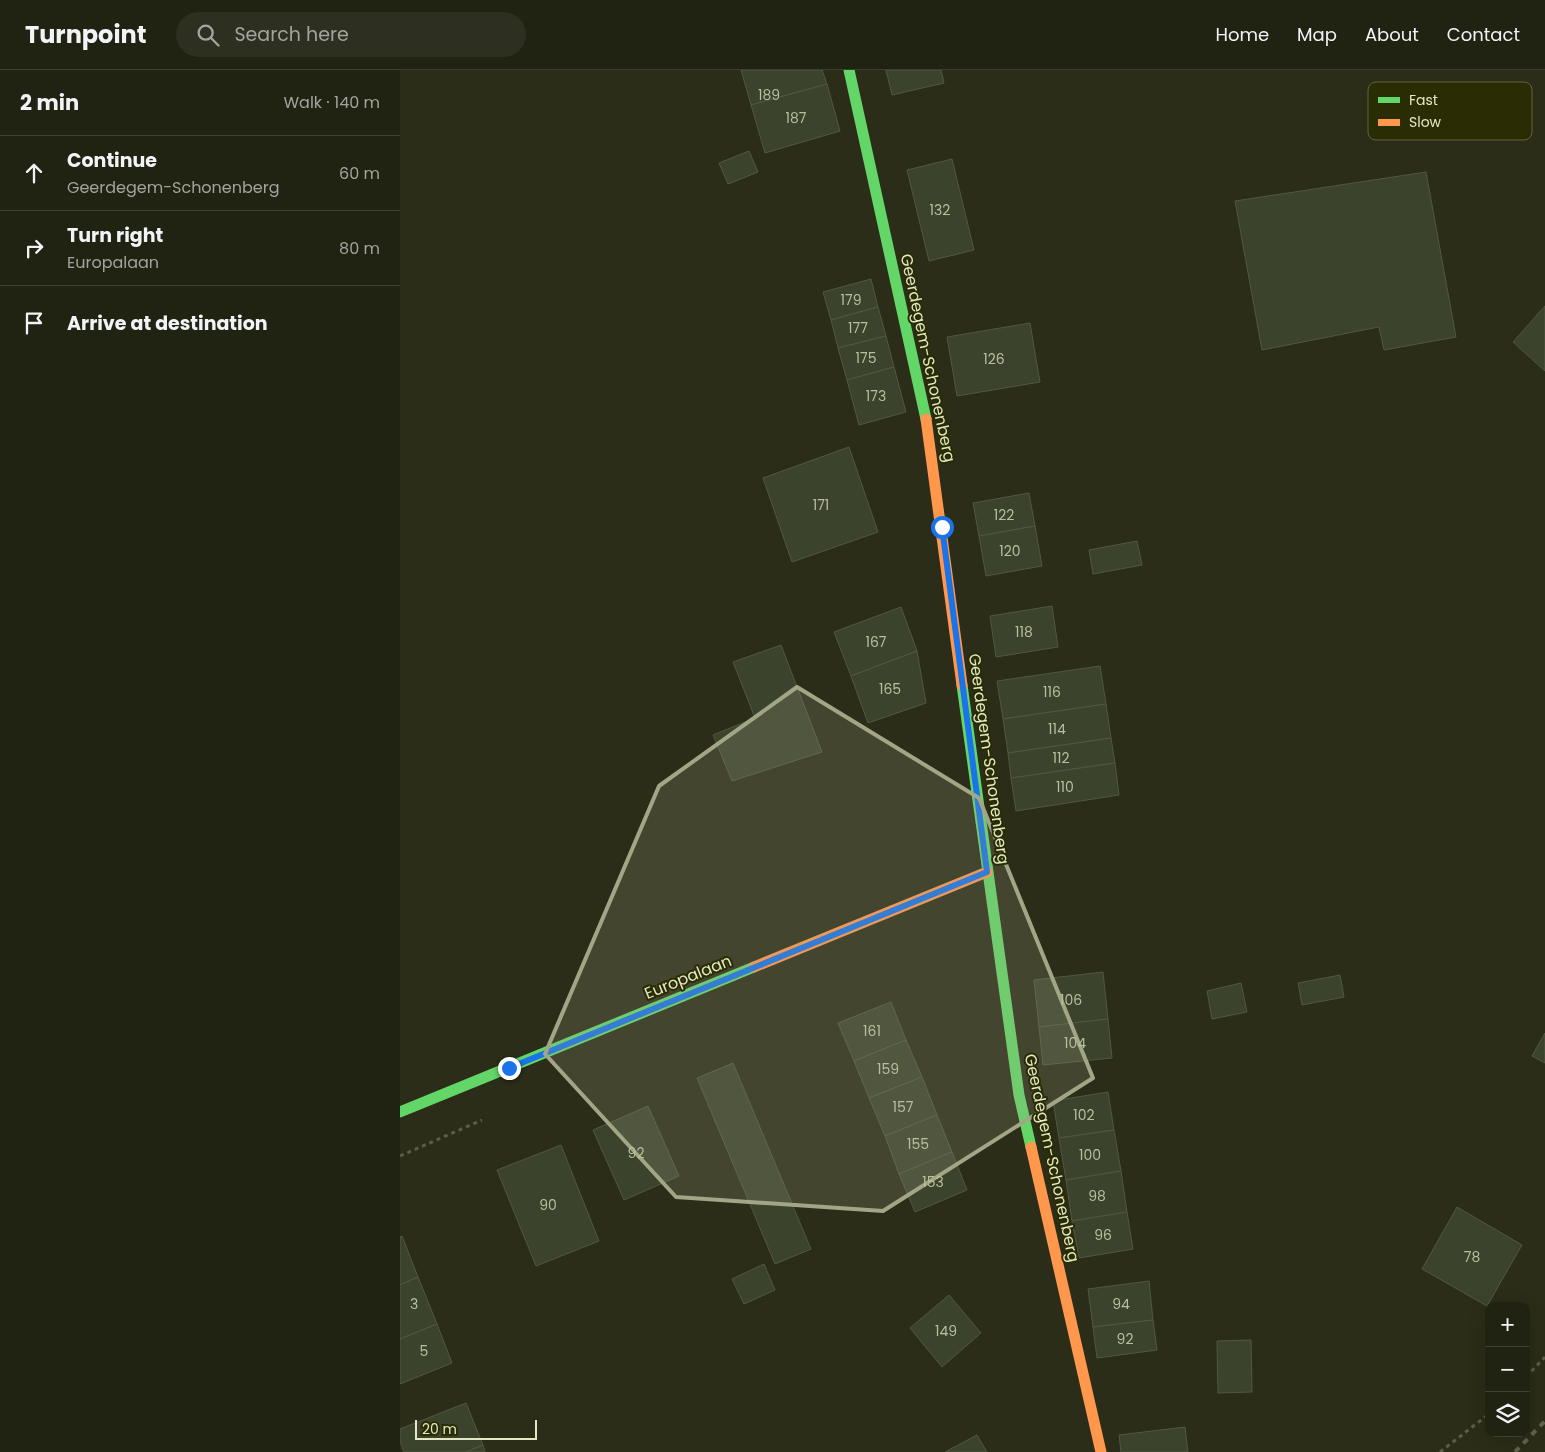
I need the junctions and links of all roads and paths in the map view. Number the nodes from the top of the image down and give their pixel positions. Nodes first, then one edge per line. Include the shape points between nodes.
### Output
1 (849, 70) edge
2 (987, 872) junction
3 (400, 1112) edge
4 (1545, 1358) edge
5 (1530, 1373) edge
6 (1485, 1417) edge
7 (1101, 1452) edge
8 (1440, 1452) edge

1 - 2 street, Geerdegem-Schonenberg via 929,431
2 - 3 street, Europalaan
2 - 7 street, Geerdegem-Schonenberg via 1019,1095
4 - 5 path
6 - 8 path

